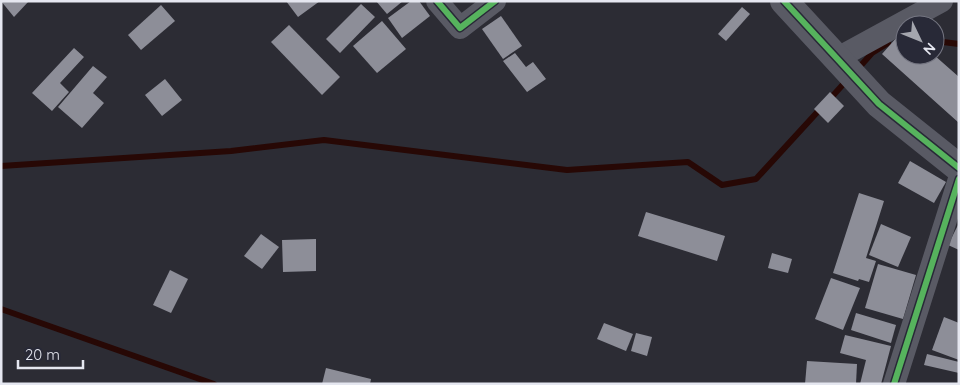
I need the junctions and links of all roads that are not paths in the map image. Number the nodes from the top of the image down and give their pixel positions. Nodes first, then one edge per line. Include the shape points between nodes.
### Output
1 (437, 1) edge
2 (495, 1) edge
3 (784, 1) edge
4 (942, 1) edge
5 (836, 59) junction
6 (959, 168) edge
7 (959, 179) edge
8 (894, 384) edge

1 - 2 street via 460,28
3 - 5 street
4 - 5 street
5 - 6 street via 879,104
7 - 8 street

